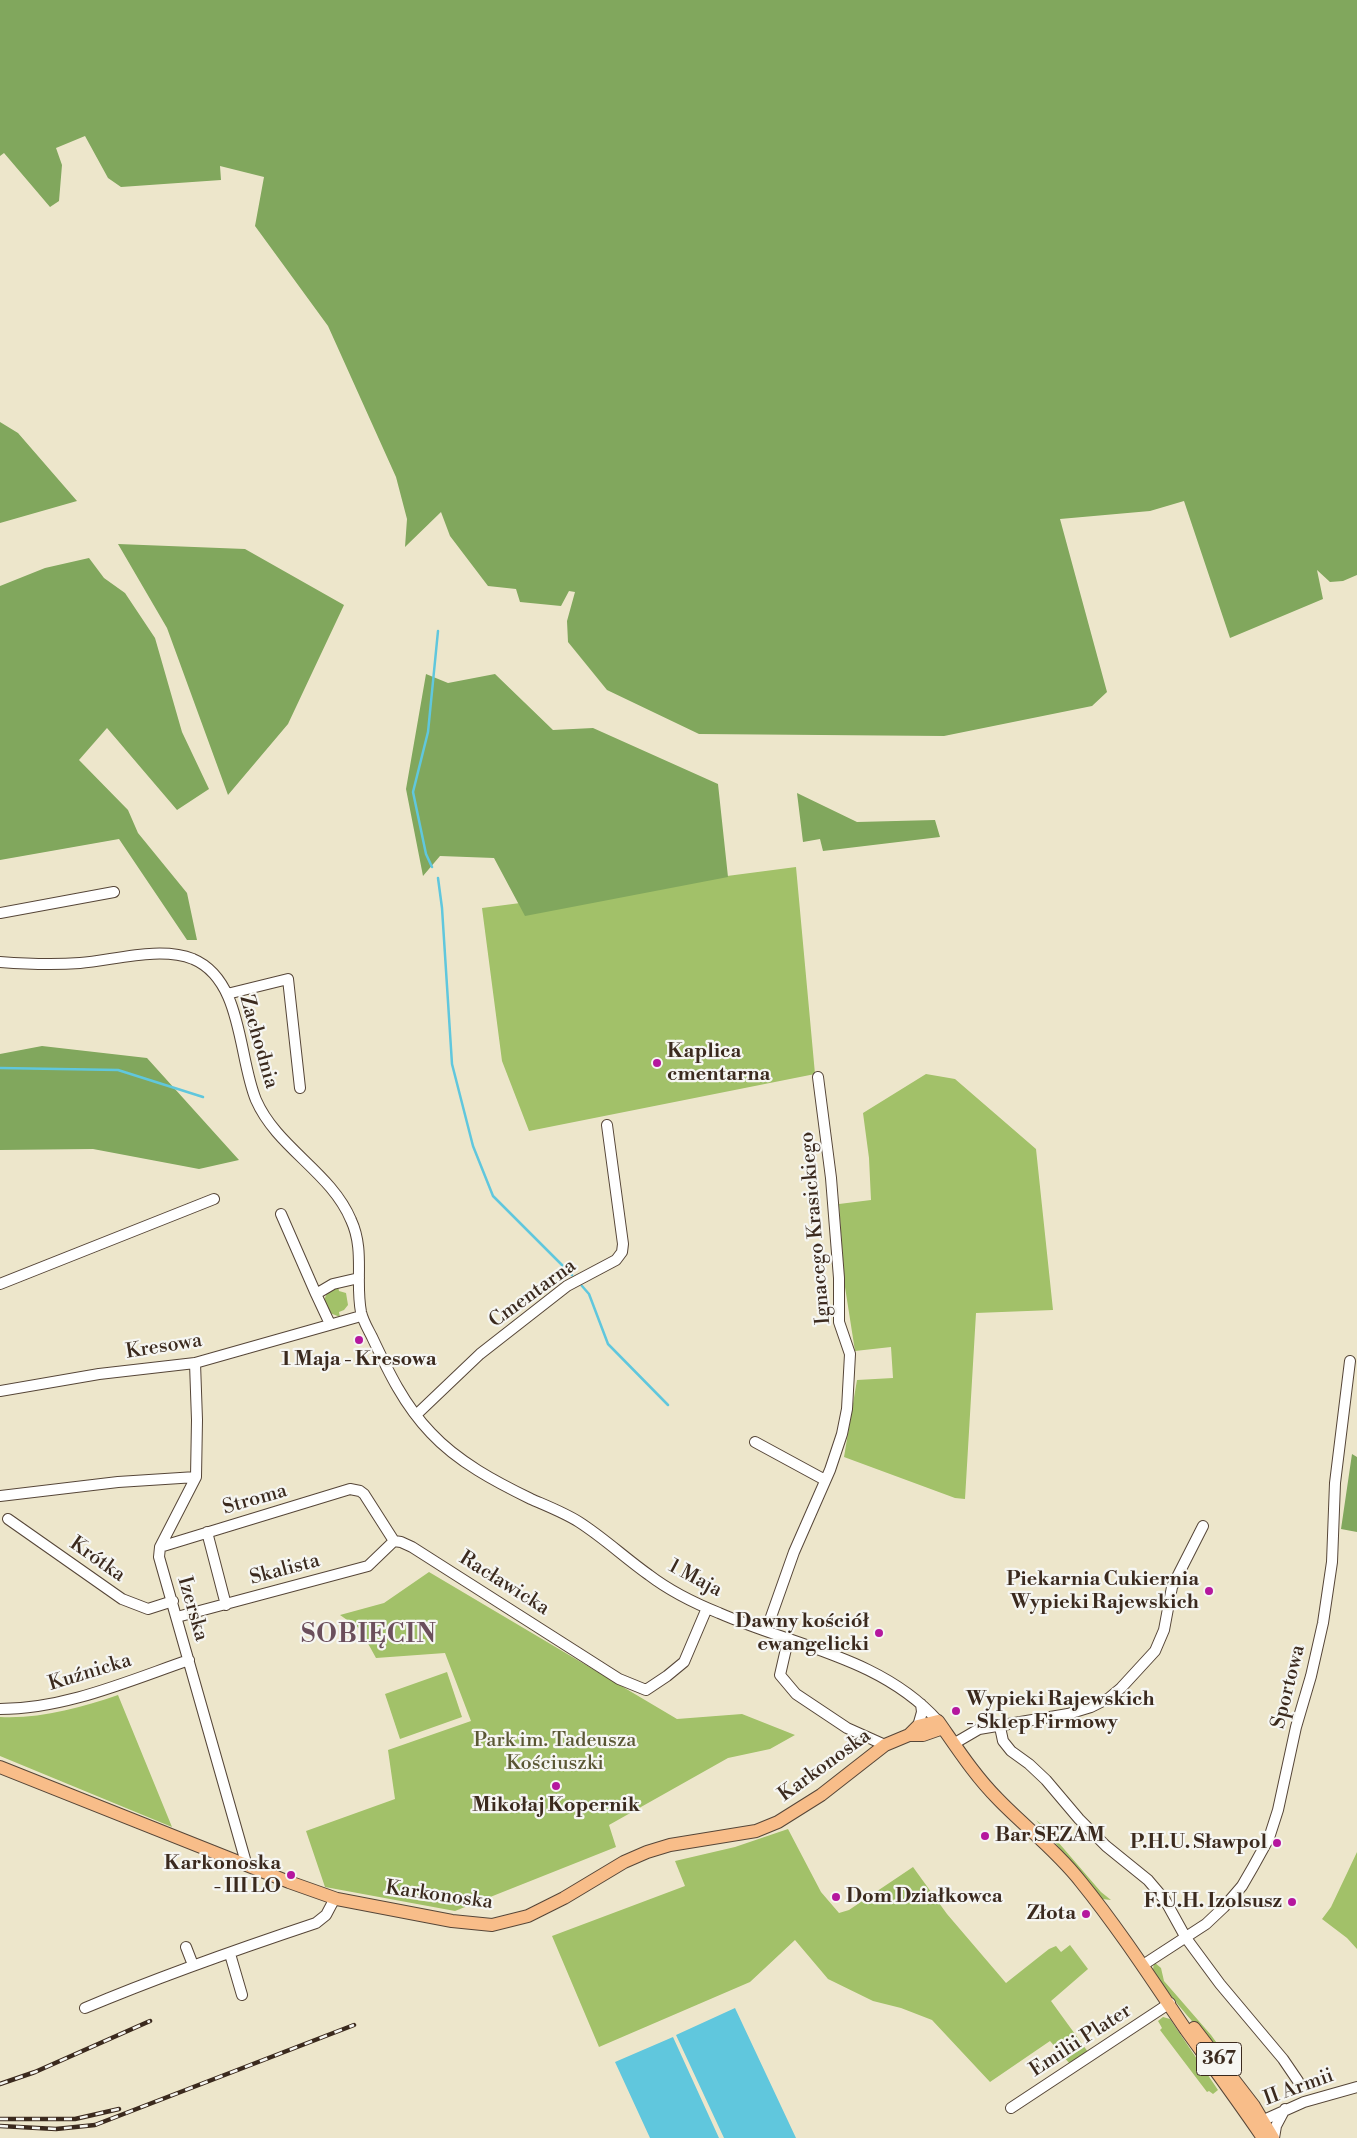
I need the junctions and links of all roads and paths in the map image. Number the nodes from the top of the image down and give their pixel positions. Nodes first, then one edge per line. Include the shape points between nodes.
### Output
1 (114, 892) dead end
2 (0, 914) edge
3 (0, 962) edge
4 (227, 994) junction
5 (818, 1077) dead end
6 (300, 1088) dead end
7 (607, 1125) dead end
8 (214, 1198) dead end
9 (281, 1214) dead end
10 (359, 1278) junction
11 (0, 1284) edge
12 (316, 1294) junction
13 (361, 1316) junction
14 (330, 1324) junction
15 (1350, 1361) dead end
16 (195, 1363) junction
17 (0, 1391) edge
18 (416, 1415) junction
19 (754, 1442) dead end
20 (196, 1477) junction
21 (825, 1480) junction
22 (0, 1496) edge
23 (8, 1519) dead end
24 (1203, 1526) dead end
25 (207, 1532) junction
26 (394, 1541) junction
27 (160, 1547) junction
28 (172, 1601) junction
29 (226, 1604) junction
30 (707, 1608) junction
31 (177, 1616) junction
32 (766, 1631) junction
33 (788, 1640) junction
34 (189, 1660) junction
35 (921, 1704) junction
36 (0, 1709) edge
37 (941, 1725) junction
38 (1000, 1727) junction
39 (914, 1731) junction
40 (954, 1743) junction
41 (885, 1745) junction
42 (0, 1767) edge
43 (245, 1865) junction
44 (335, 1898) junction
45 (1186, 1938) junction
46 (186, 1947) dead end
47 (230, 1954) junction
48 (193, 1965) junction
49 (1143, 1965) junction
50 (242, 1995) dead end
51 (1170, 2003) junction
52 (85, 2008) dead end
53 (1298, 2081) dead end
54 (1357, 2087) edge
55 (1011, 2108) dead end
56 (1285, 2109) junction
57 (1258, 2122) junction
58 (1263, 2138) edge
59 (1274, 2138) edge

1 - 2 street
3 - 4 street, Zachodnia / 367 via 42,966 164,953 204,965 217,977
4 - 6 street via 288,979
4 - 10 street, Zachodnia / 367 via 249,1081 260,1110 269,1125 344,1206 358,1240
5 - 21 street, Ignacego Krasickiego via 831,1178 839,1322 850,1354 847,1409 842,1434
7 - 18 street, Cmentarna via 622,1252 616,1260 567,1286 480,1354
8 - 11 street
9 - 12 street
10 - 12 street via 333,1284
10 - 13 street, 367
12 - 14 street
13 - 14 street, Kresowa
13 - 18 street, 1 Maja / 367 via 397,1388
14 - 16 street, Kresowa
15 - 45 street, Sportowa via 1335,1483 1332,1562 1323,1623 1278,1810 1268,1838 1242,1886 1206,1924
16 - 17 street, Kresowa via 99,1374
16 - 20 street
18 - 30 street, 1 Maja / 367 via 442,1444 479,1471 576,1520 649,1575 684,1598
19 - 21 street
20 - 22 street via 118,1482
20 - 27 street
21 - 32 street, Ignacego Krasickiego via 790,1561
23 - 28 street, Krótka via 122,1599 148,1609
24 - 38 street via 1172,1587 1161,1640 1133,1677 1109,1698 1091,1707
25 - 26 street, Stroma via 350,1489 364,1494
25 - 27 street, Stroma
25 - 29 street
26 - 29 street, Skalista via 368,1566
26 - 30 street, Racławicka via 412,1547 619,1679 646,1690 684,1662
27 - 28 street, Izerska
28 - 31 street, Izerska
29 - 31 street, Skalista
30 - 32 street, 1 Maja / 367
31 - 34 street, Izerska
32 - 33 street, 1 Maja / 367
33 - 35 street, 1 Maja / 367 via 883,1676
33 - 41 street via 780,1675 796,1694 847,1728
34 - 36 street, Kuźnicka via 65,1700 40,1706
34 - 43 street, Izerska
35 - 37 street, 1 Maja / 367
35 - 39 street via 922,1712
37 - 39 main road, Karkonoska via 923,1735
37 - 40 main road, 1 Maja / 367
38 - 40 street via 979,1729
38 - 45 street via 1003,1741 1011,1751 1030,1764 1106,1846 1148,1880 1165,1900
39 - 41 main road, Karkonoska
40 - 49 main road, 1 Maja / 367 via 997,1798 1080,1880
41 - 44 main road, Karkonoska via 821,1795 778,1822 756,1831 670,1845 647,1852 528,1916 492,1925 452,1921
42 - 43 main road, Karkonoska
43 - 44 main road, Karkonoska
44 - 47 street via 326,1915 316,1923
45 - 49 street, Sportowa
45 - 53 street
46 - 48 street
47 - 48 street
47 - 50 street
48 - 52 street
49 - 51 main road, 1 Maja / 367
51 - 55 street, Emilii Plater
51 - 57 main road, 1 Maja / 367
54 - 56 street, II Armii
56 - 57 street, II Armii
56 - 59 street
57 - 58 main road, 1 Maja / 367
57 - 59 main road, 1 Maja / 367

